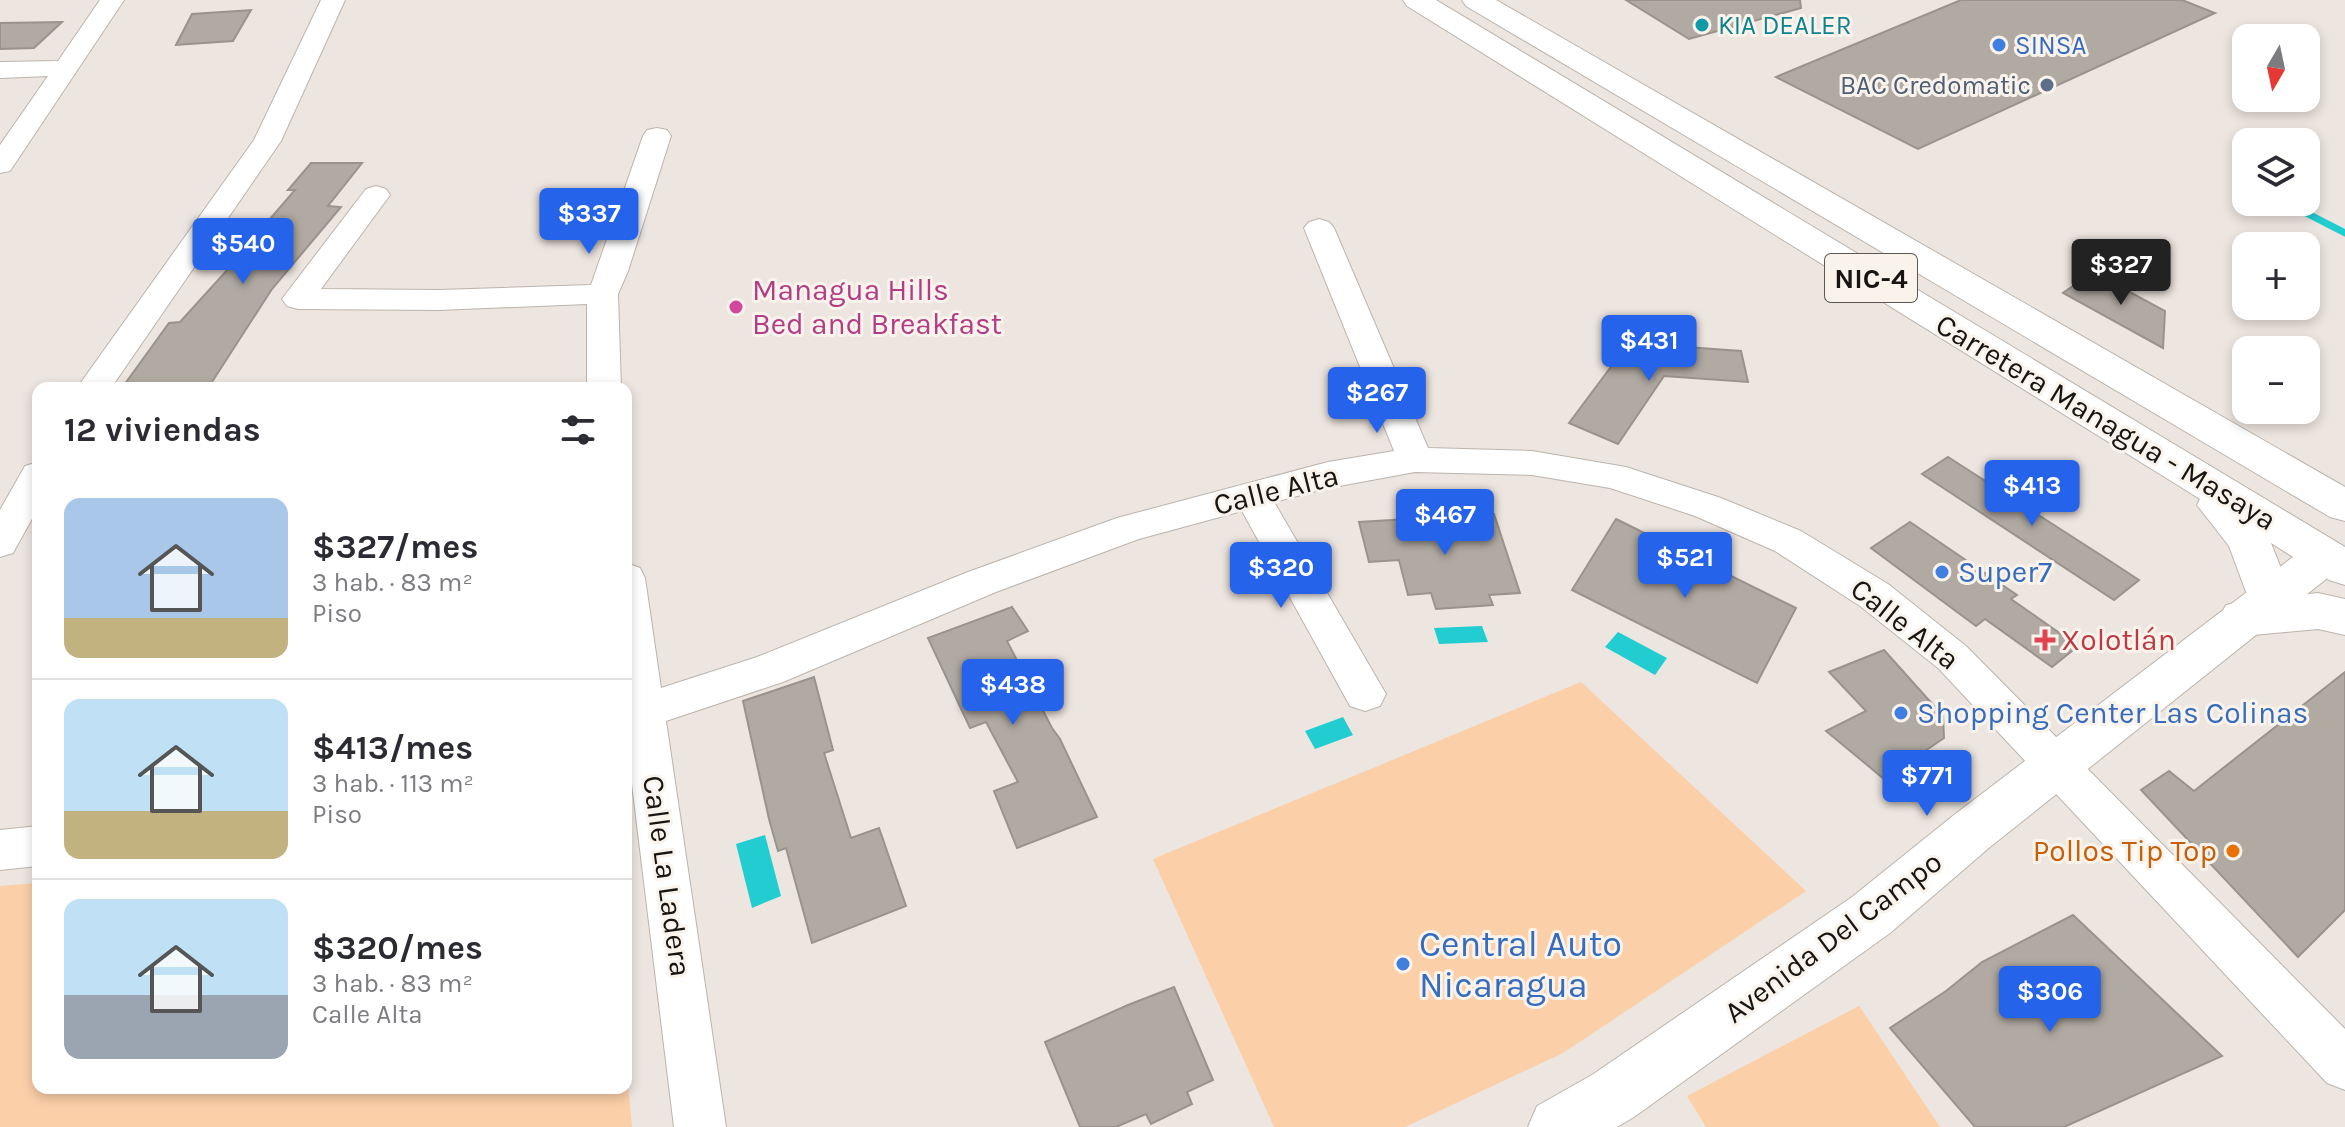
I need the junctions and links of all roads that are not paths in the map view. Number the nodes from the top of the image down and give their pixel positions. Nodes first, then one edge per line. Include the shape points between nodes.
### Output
1 (112, 0) edge
2 (333, 0) edge
3 (1476, 0) edge
4 (1421, 1) edge
5 (65, 68) junction
6 (0, 70) edge
7 (657, 136) dead end
8 (0, 165) edge
9 (376, 195) dead end
10 (1319, 228) dead end
11 (602, 294) junction
12 (2053, 336) junction
13 (98, 382) edge
14 (604, 382) edge
15 (1415, 460) junction
16 (2171, 463) junction
17 (32, 486) edge
18 (1251, 495) junction
19 (2345, 506) edge
20 (0, 543) edge
21 (2338, 560) edge
22 (2256, 607) junction
23 (2345, 617) edge
24 (632, 660) edge
25 (1365, 694) dead end
26 (636, 714) edge
27 (2057, 768) junction
28 (32, 847) edge
29 (0, 850) edge
30 (2345, 1065) edge
31 (700, 1127) edge
32 (1558, 1127) edge

1 - 5 street
2 - 13 street via 267,141
3 - 12 main road, Carretera Managua - Masaya / NIC-4
4 - 16 main road, Carretera Managua - Masaya / NIC-4
5 - 6 street
5 - 8 street
7 - 11 street
9 - 11 street via 298,299
10 - 15 street
11 - 14 street
12 - 19 main road, Carretera Managua - Masaya / NIC-4
12 - 21 main road via 2116,389 2308,508 2322,524
15 - 18 street, Calle Alta
15 - 27 street, Calle Alta via 1532,463 1613,476 1708,507 1788,541 1874,595 1952,657
16 - 21 main road, Carretera Managua - Masaya / NIC-4
16 - 22 main road via 2238,523 2255,551
17 - 20 street
18 - 25 street
18 - 26 street, Calle Alta via 1130,528 769,670
21 - 22 main road, Avenida Del Campo
22 - 23 main road
22 - 27 main road, Avenida Del Campo
24 - 26 street, Calle La Ladera
26 - 31 street, Calle La Ladera
27 - 30 street, Calle Alta
27 - 32 main road, Avenida Del Campo via 1871,915 1613,1096
28 - 29 street

